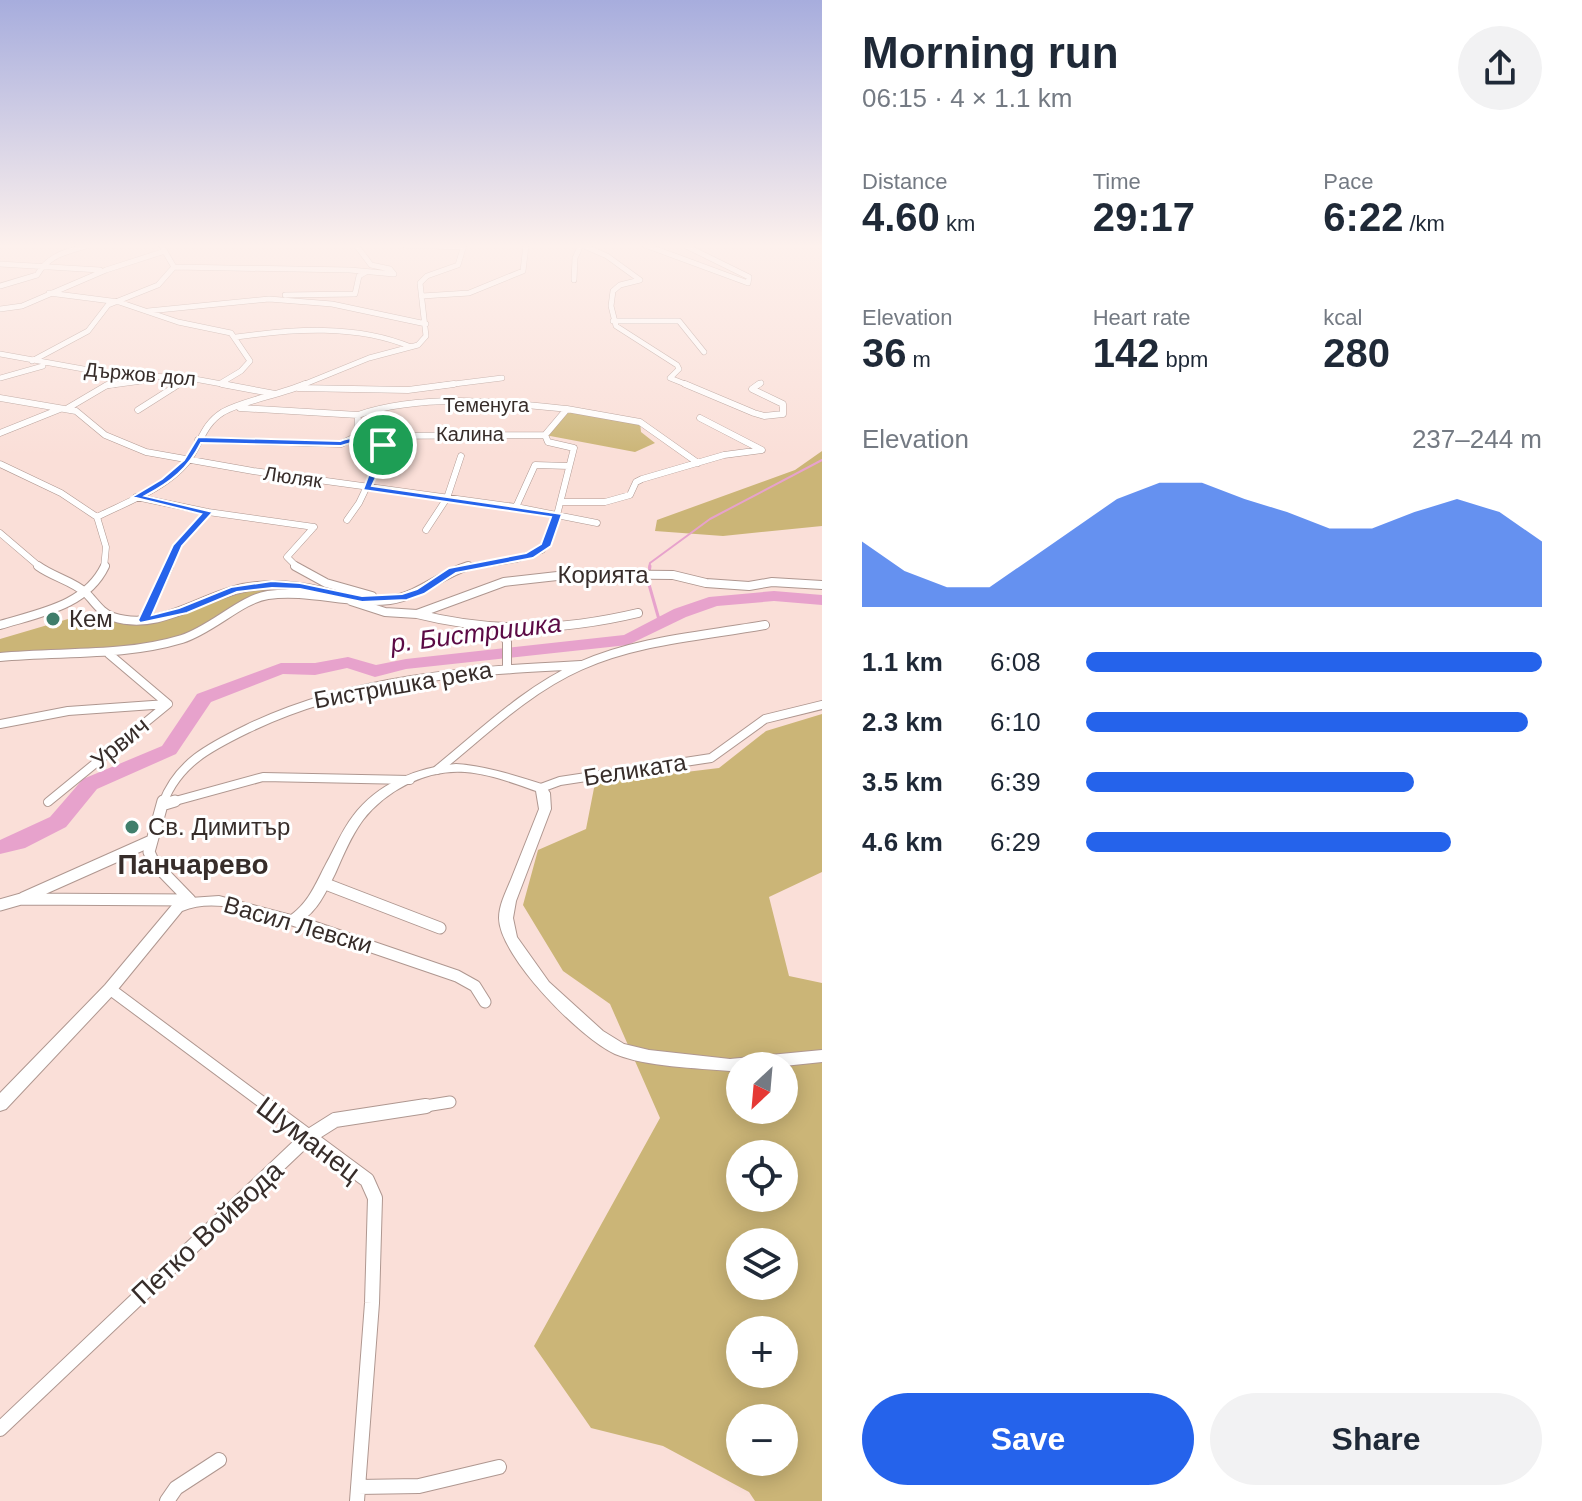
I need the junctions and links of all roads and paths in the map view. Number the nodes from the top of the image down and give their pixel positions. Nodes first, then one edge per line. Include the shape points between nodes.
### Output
1 (100, 315) edge
2 (159, 315) edge
3 (384, 315) edge
4 (425, 315) edge
5 (613, 315) edge
6 (613, 321) junction
7 (426, 324) junction
8 (236, 337) junction
9 (411, 347) junction
10 (704, 352) dead end
11 (0, 354) edge
12 (32, 361) junction
13 (49, 365) junction
14 (0, 378) edge
15 (189, 378) junction
16 (502, 378) dead end
17 (221, 383) junction
18 (761, 383) dead end
19 (295, 388) junction
20 (280, 394) junction
21 (0, 398) edge
22 (233, 407) junction
23 (64, 408) junction
24 (567, 409) junction
25 (138, 410) dead end
26 (358, 415) junction
27 (700, 418) dead end
28 (0, 433) edge
29 (354, 438) junction
30 (546, 438) junction
31 (198, 440) junction
32 (461, 456) dead end
33 (188, 461) junction
34 (698, 463) junction
35 (0, 464) edge
36 (569, 466) junction
37 (366, 488) junction
38 (136, 497) junction
39 (447, 498) junction
40 (562, 502) junction
41 (516, 507) junction
42 (208, 512) junction
43 (557, 514) junction
44 (97, 517) junction
45 (347, 520) dead end
46 (597, 523) dead end
47 (426, 530) dead end
48 (0, 533) edge
49 (822, 585) edge
50 (87, 595) junction
51 (343, 597) junction
52 (387, 600) junction
53 (638, 613) dead end
54 (417, 614) junction
55 (144, 620) junction
56 (0, 625) edge
57 (765, 625) dead end
58 (503, 631) junction
59 (109, 654) junction
60 (0, 657) edge
61 (507, 664) junction
62 (581, 665) junction
63 (536, 667) junction
64 (543, 686) junction
65 (168, 704) junction
66 (822, 705) edge
67 (0, 724) edge
68 (437, 770) junction
69 (410, 780) junction
70 (541, 788) junction
71 (48, 802) dead end
72 (165, 804) junction
73 (151, 841) junction
74 (323, 883) junction
75 (21, 899) junction
76 (190, 900) junction
77 (0, 905) edge
78 (293, 920) junction
79 (440, 928) dead end
80 (110, 989) junction
81 (485, 1002) dead end
82 (822, 1056) edge
83 (450, 1102) dead end
84 (0, 1104) edge
85 (308, 1137) junction
86 (0, 1429) edge
87 (219, 1460) dead end
88 (499, 1467) dead end
89 (357, 1494) edge
90 (167, 1501) edge

1 - 12 street via 88,331
2 - 8 street
3 - 7 street
4 - 7 street
5 - 6 street
6 - 10 street via 679,321
6 - 18 street via 677,365 670,378 754,413 783,414 783,404 752,389
7 - 9 street via 426,336
8 - 9 street via 282,330 381,335
8 - 17 street via 250,361
9 - 19 street
11 - 12 street, Държов дол
12 - 13 street, Държов дол
13 - 14 street
13 - 15 street, Държов дол
15 - 17 street, Държов дол
15 - 23 street via 113,384
15 - 25 street
16 - 19 street via 408,390
17 - 20 street, Държов дол
19 - 20 street
20 - 22 street
21 - 23 street, Люляк
22 - 26 street, Теменуга
22 - 31 street via 206,425
23 - 28 street
23 - 33 street, Люляк via 76,411 105,435
24 - 26 street, Теменуга via 515,403 401,405
24 - 30 street, Теменуга
24 - 34 street, Теменуга via 640,422
26 - 29 street
27 - 34 street via 762,450
29 - 30 street, Калина
29 - 31 street, Калина via 341,444
29 - 37 street via 385,449
30 - 36 street via 574,448
31 - 33 street
32 - 39 street
33 - 37 street, Люляк
33 - 38 street
34 - 40 street via 636,482 634,491 623,497
35 - 44 street
36 - 40 street
36 - 41 street via 535,465
37 - 39 street, Люляк
37 - 45 street
38 - 42 street
38 - 44 street
39 - 41 street, Люляк
39 - 47 street
40 - 43 street
41 - 43 street, Люляк
42 - 52 street via 314,527 287,557 296,569
42 - 55 street via 178,545
43 - 46 street, Люляк
43 - 52 street via 540,552 453,570 420,592
44 - 50 street via 107,549 104,571
48 - 50 street via 46,572
49 - 54 street, Корията via 749,586 673,575 552,575 504,582
50 - 55 street via 101,612
50 - 56 street
51 - 52 street
51 - 54 street, Корията via 385,612
51 - 55 street via 300,586 234,589 183,611
51 - 59 street via 265,595 188,636
53 - 58 street, Бистришка река via 591,625
54 - 58 street, Бистришка река
57 - 62 street via 623,651
58 - 61 street, Бистришка река
59 - 60 street
59 - 65 street, Урвич
61 - 63 street, Бистришка река
61 - 72 street, Бистришка река via 325,695 293,707 185,765
62 - 63 street, Бистришка река
62 - 64 street
63 - 64 street
64 - 68 street
65 - 67 street via 68,711
65 - 71 street, Урвич
66 - 70 street, Беликата via 765,719 711,758
68 - 69 street
68 - 70 street via 491,773
69 - 72 street via 263,777
69 - 74 street via 360,815
70 - 82 street via 545,809 506,918 510,938 544,986 620,1049 730,1065
72 - 73 street, Бистришка река
73 - 75 street
73 - 76 street via 154,863
74 - 78 street via 311,907
74 - 79 street
75 - 76 street, Васил Левски
75 - 77 street, Васил Левски
76 - 78 street, Васил Левски via 207,899
76 - 80 street via 166,918
78 - 81 street, Васил Левски via 457,976 475,986
80 - 84 street
80 - 85 street, Шуманец
83 - 85 street, Петко Войвода via 335,1120
85 - 86 street, Петко Войвода
85 - 89 street, Шуманец via 367,1180 375,1198
87 - 90 street via 176,1488
88 - 89 street

